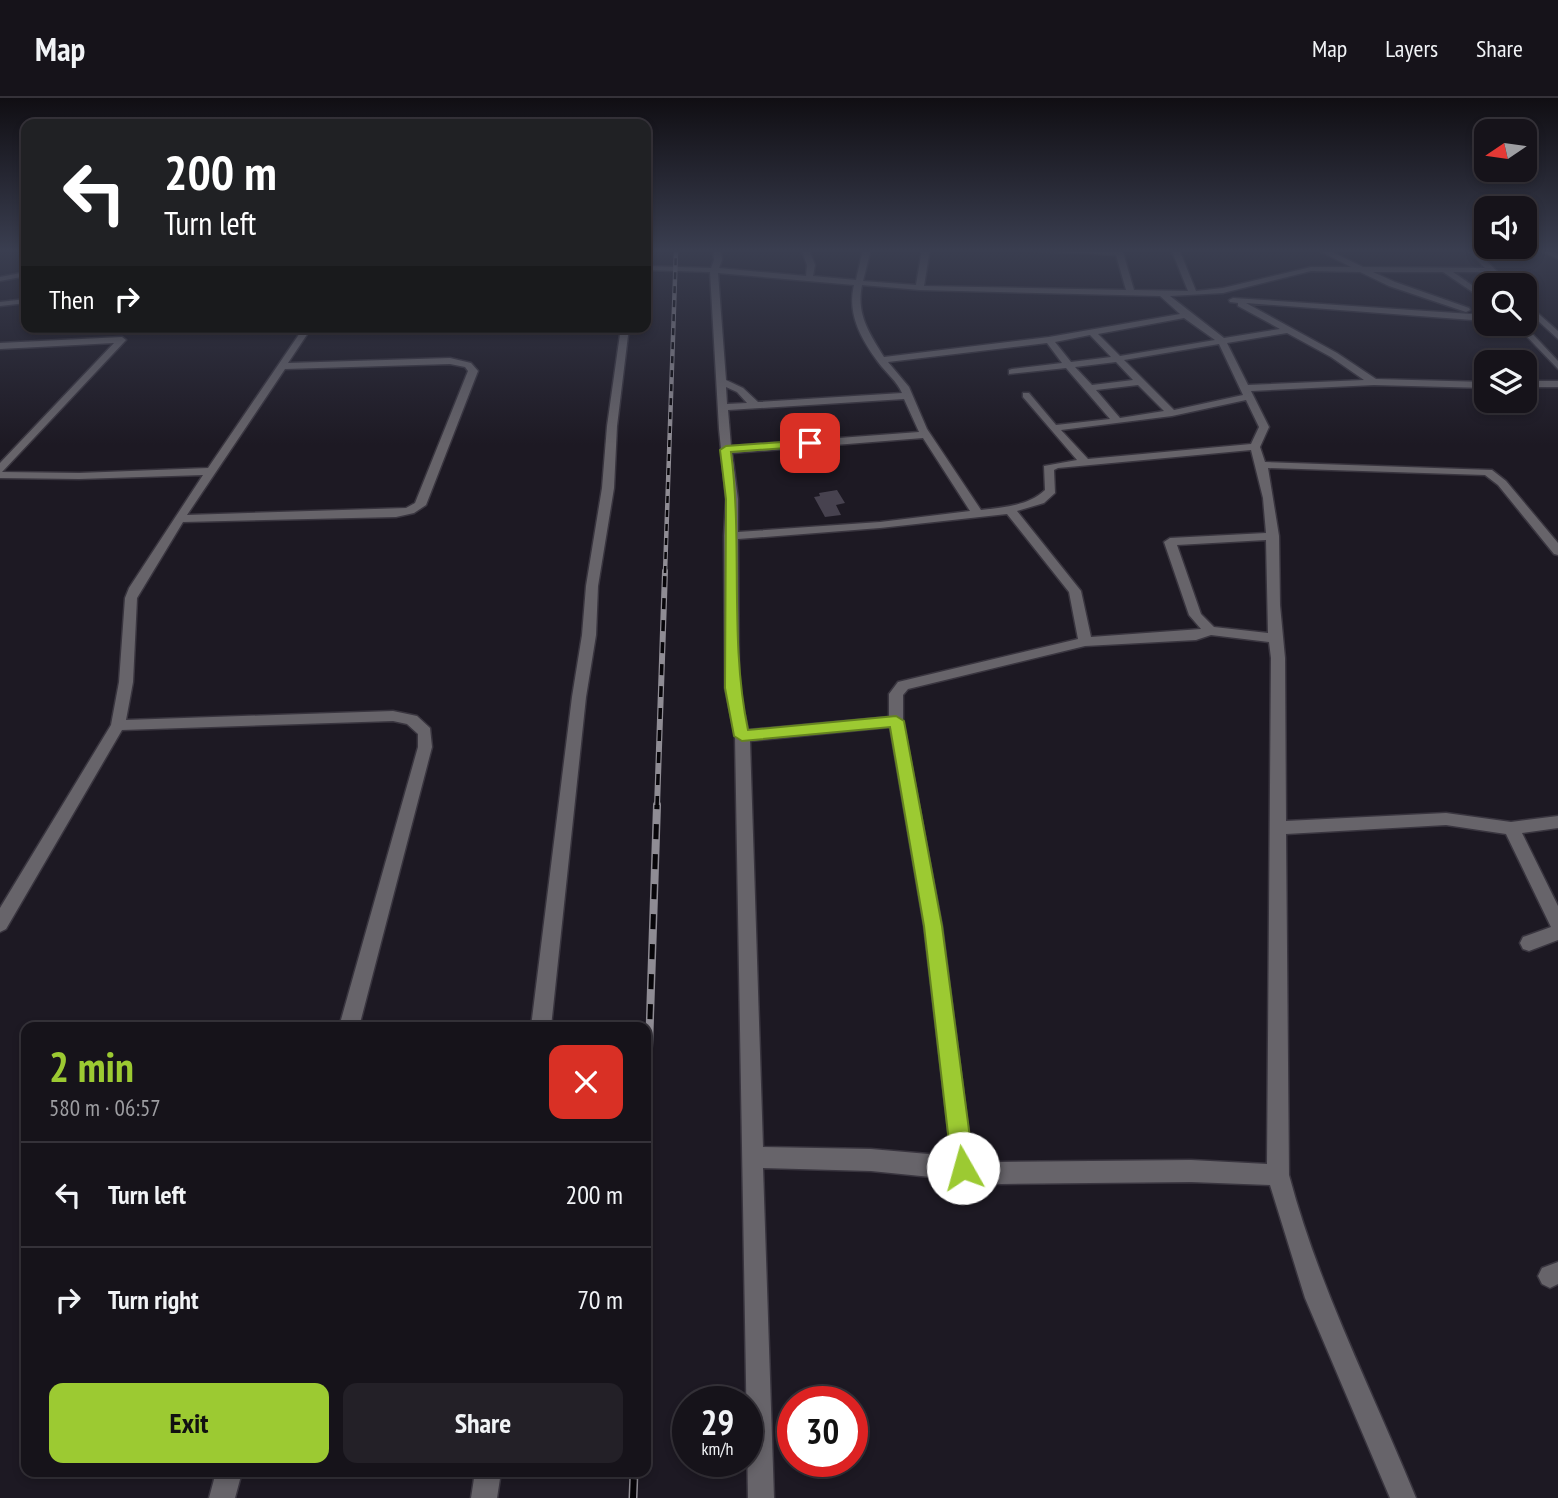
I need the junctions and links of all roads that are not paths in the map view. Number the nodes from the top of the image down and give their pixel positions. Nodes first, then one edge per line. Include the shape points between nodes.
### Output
1 (717, 314) edge
2 (857, 314) edge
3 (1184, 314) edge
4 (1186, 314) edge
5 (1260, 314) edge
6 (1433, 314) edge
7 (1537, 316) edge
8 (1474, 317) edge
9 (1290, 330) junction
10 (1092, 332) junction
11 (304, 333) edge
12 (624, 333) edge
13 (1530, 336) edge
14 (1558, 336) edge
15 (1049, 340) junction
16 (1222, 341) junction
17 (0, 346) edge
18 (1116, 359) junction
19 (881, 360) junction
20 (283, 366) junction
21 (1068, 366) junction
22 (1558, 366) edge
23 (1012, 372) dead end
24 (721, 382) junction
25 (1140, 382) junction
26 (1374, 382) junction
27 (1537, 384) edge
28 (1558, 384) edge
29 (1474, 386) edge
30 (1091, 388) junction
31 (1248, 392) junction
32 (1026, 395) dead end
33 (908, 396) junction
34 (755, 405) junction
35 (723, 407) junction
36 (1172, 413) junction
37 (1117, 421) junction
38 (1053, 428) junction
39 (926, 435) junction
40 (1255, 447) junction
41 (726, 450) junction
42 (1084, 461) junction
43 (1261, 465) junction
44 (211, 471) junction
45 (0, 472) edge
46 (1010, 510) junction
47 (978, 514) junction
48 (178, 519) junction
49 (730, 536) junction
50 (1273, 536) junction
51 (1558, 551) edge
52 (1210, 631) junction
53 (1275, 638) junction
54 (1085, 642) junction
55 (896, 721) junction
56 (118, 725) junction
57 (742, 736) junction
58 (1558, 822) edge
59 (1279, 828) junction
60 (1511, 828) junction
61 (1558, 923) edge
62 (0, 924) edge
63 (1558, 932) edge
64 (1529, 943) dead end
65 (350, 1022) edge
66 (542, 1022) edge
67 (753, 1157) junction
68 (963, 1168) junction
69 (1278, 1175) junction
70 (228, 1477) edge
71 (487, 1477) edge
72 (222, 1498) edge
73 (484, 1498) edge
74 (761, 1498) edge
75 (1403, 1498) edge

1 - 24 street
2 - 19 street
3 - 10 street
4 - 16 street
5 - 9 street
6 - 8 street
7 - 14 street
9 - 16 street
9 - 26 street
10 - 15 street
10 - 18 street
11 - 20 street
12 - 66 street
13 - 22 street
15 - 19 street
15 - 21 street
16 - 18 street
16 - 31 street
17 - 45 street via 122,340
18 - 21 street
18 - 25 street
19 - 33 street
20 - 44 street
20 - 48 street via 450,361 468,365 472,371 420,505 396,514
21 - 23 street
21 - 30 street
24 - 34 street via 740,390
24 - 35 street
25 - 30 street
25 - 36 street
26 - 29 street
26 - 31 street
27 - 28 street
30 - 37 street
31 - 36 street
31 - 40 street via 1264,427
32 - 38 street
33 - 34 street
33 - 39 street
34 - 35 street
35 - 41 street
36 - 37 street
37 - 38 street
38 - 42 street
39 - 41 street
39 - 47 street
40 - 42 street
40 - 43 street
41 - 49 street via 732,499
42 - 46 street via 1048,468 1051,491 1040,501
43 - 50 street
43 - 51 street via 1488,472
44 - 45 street via 79,476
44 - 48 street
46 - 47 street
46 - 54 street via 1074,591
47 - 49 street
48 - 56 street via 131,598 126,682
49 - 57 street via 732,688
50 - 52 street via 1170,542 1195,615
50 - 53 street
52 - 53 street
52 - 54 street via 1196,636
53 - 59 street
54 - 55 street via 903,685 897,694
55 - 57 street
55 - 68 street via 933,926
56 - 62 street
56 - 65 street via 393,716 412,720 425,732 425,747
57 - 67 street
58 - 60 street
59 - 60 street via 1446,818
59 - 69 street
60 - 61 street
63 - 64 street
67 - 68 street
67 - 74 street
68 - 69 street
69 - 75 street via 1304,1264
70 - 72 street
71 - 73 street

